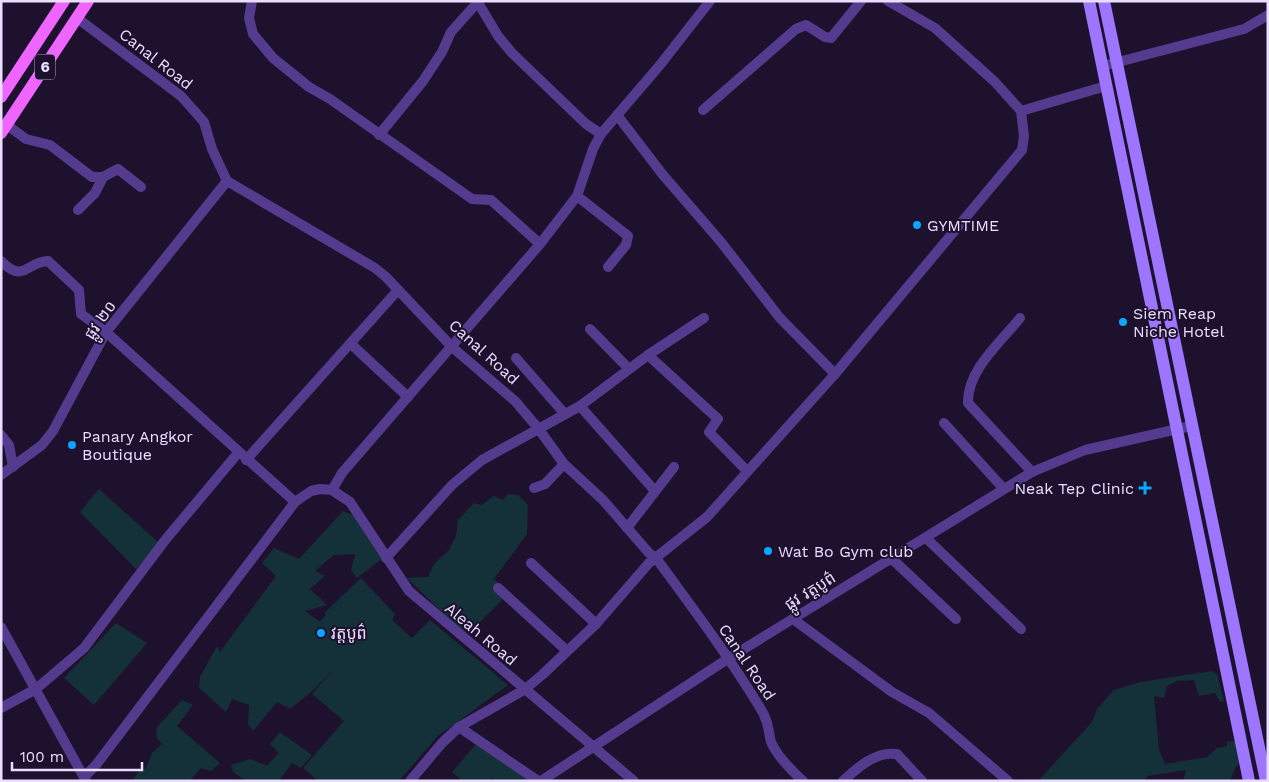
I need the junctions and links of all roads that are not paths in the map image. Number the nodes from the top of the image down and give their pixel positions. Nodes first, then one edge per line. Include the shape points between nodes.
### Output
1 (64, 1) edge
2 (88, 1) edge
3 (252, 1) edge
4 (710, 1) edge
5 (861, 1) edge
6 (888, 1) edge
7 (1089, 1) edge
8 (1104, 1) edge
9 (477, 2) edge
10 (1268, 15) edge
11 (77, 18) junction
12 (1117, 62) junction
13 (1103, 66) junction
14 (1106, 86) junction
15 (1, 97) edge
16 (703, 110) dead end
17 (1021, 111) junction
18 (617, 114) junction
19 (4, 129) edge
20 (600, 134) junction
21 (379, 135) junction
22 (103, 177) junction
23 (227, 181) junction
24 (141, 187) dead end
25 (577, 196) junction
26 (78, 210) dead end
27 (540, 244) junction
28 (1, 261) edge
29 (608, 267) dead end
30 (398, 290) junction
31 (704, 318) dead end
32 (1020, 318) dead end
33 (590, 329) dead end
34 (106, 332) junction
35 (351, 344) junction
36 (452, 347) junction
37 (648, 355) junction
38 (516, 358) dead end
39 (629, 369) junction
40 (835, 374) junction
41 (408, 397) junction
42 (580, 406) junction
43 (564, 413) junction
44 (944, 423) dead end
45 (1191, 426) junction
46 (538, 428) junction
47 (1177, 429) junction
48 (1, 435) edge
49 (242, 456) junction
50 (564, 464) junction
51 (13, 467) junction
52 (674, 467) dead end
53 (747, 471) junction
54 (1032, 472) junction
55 (1, 475) edge
56 (534, 488) dead end
57 (1003, 488) junction
58 (332, 490) junction
59 (655, 491) junction
60 (295, 502) junction
61 (627, 528) junction
62 (926, 538) junction
63 (386, 558) junction
64 (656, 558) junction
65 (891, 558) junction
66 (531, 563) dead end
67 (498, 588) dead end
68 (956, 618) dead end
69 (793, 619) junction
70 (596, 624) junction
71 (1, 627) edge
72 (1021, 628) dead end
73 (566, 650) junction
74 (729, 658) junction
75 (36, 689) junction
76 (524, 690) junction
77 (1, 708) edge
78 (460, 727) junction
79 (594, 747) junction
80 (84, 779) edge
81 (410, 781) edge
82 (540, 781) edge
83 (634, 781) edge
84 (803, 781) edge
85 (843, 781) edge
86 (922, 781) edge
87 (1008, 781) edge
88 (1249, 781) edge
89 (1266, 781) edge

1 - 15 main road, 6
2 - 11 main road, 6
3 - 21 street via 250,26 265,50 298,79
4 - 18 street
5 - 16 street via 831,38 806,25 796,29
6 - 17 street via 935,28 995,82
7 - 13 main road
8 - 12 main road
9 - 20 street via 512,53
9 - 21 street via 451,32 423,81
10 - 12 street via 1244,29
11 - 19 main road, 6
11 - 23 street, Canal Road via 181,96 204,122
12 - 13 street
12 - 45 main road
13 - 14 main road
14 - 17 street
14 - 47 main road
17 - 40 street via 1022,150
18 - 20 street
18 - 40 street via 780,318
19 - 22 street via 50,145 92,177
20 - 25 street
21 - 27 street via 472,199 491,200
22 - 24 street via 118,169
22 - 26 street via 96,193
23 - 30 street, Canal Road via 375,268
23 - 34 street, ផ្លូវ ២០
25 - 27 street
25 - 29 street via 628,236 626,246
27 - 36 street
28 - 34 street via 16,272 26,272 48,261 79,290 81,314
30 - 35 street
30 - 36 street, Canal Road
31 - 37 street
32 - 54 street via 979,368 970,384 968,403
33 - 39 street
34 - 49 street
34 - 51 street, ផ្លូវ ២០ via 54,431 42,445
35 - 41 street
35 - 49 street
36 - 41 street
36 - 46 street, Canal Road via 515,401
37 - 39 street
37 - 53 street via 718,419 708,432
38 - 43 street
39 - 42 street
40 - 53 street
41 - 58 street via 342,473
42 - 43 street
42 - 59 street
43 - 46 street
44 - 57 street
45 - 47 street, ផ្លូវ វត្តបូព៌
45 - 89 main road
46 - 50 street, Canal Road
46 - 63 street via 482,460
47 - 54 street, ផ្លូវ វត្តបូព៌ via 1085,450
47 - 88 main road
48 - 51 street via 9,445
49 - 60 street
49 - 75 street via 166,540 84,648
50 - 56 street via 545,484
50 - 61 street, Canal Road via 603,500
51 - 55 street, ផ្លូវ ២០
52 - 59 street
53 - 64 street via 707,517
54 - 57 street, ផ្លូវ វត្តបូព៌
57 - 62 street, ផ្លូវ វត្តបូព៌
58 - 60 street via 311,491
58 - 63 street, Aleah Road via 350,502
59 - 61 street
60 - 80 street
61 - 64 street, Canal Road
62 - 65 street, ផ្លូវ វត្តបូព៌
62 - 72 street
63 - 76 street, Aleah Road via 409,591
64 - 70 street
64 - 74 street, Canal Road
65 - 68 street
65 - 69 street, ផ្លូវ វត្តបូព៌
66 - 70 street
67 - 73 street
69 - 74 street, ផ្លូវ វត្តបូព៌
69 - 87 street via 892,692 929,713
70 - 73 street
71 - 75 street
73 - 76 street
74 - 79 street, ផ្លូវ វត្តបូព៌
74 - 84 street, Canal Road via 764,714 772,743
75 - 77 street
75 - 80 street
76 - 78 street
76 - 79 street, Aleah Road
78 - 81 street
78 - 82 street
79 - 82 street, ផ្លូវ វត្តបូព៌
79 - 83 street, Aleah Road
85 - 86 street via 870,760 890,753 897,754

